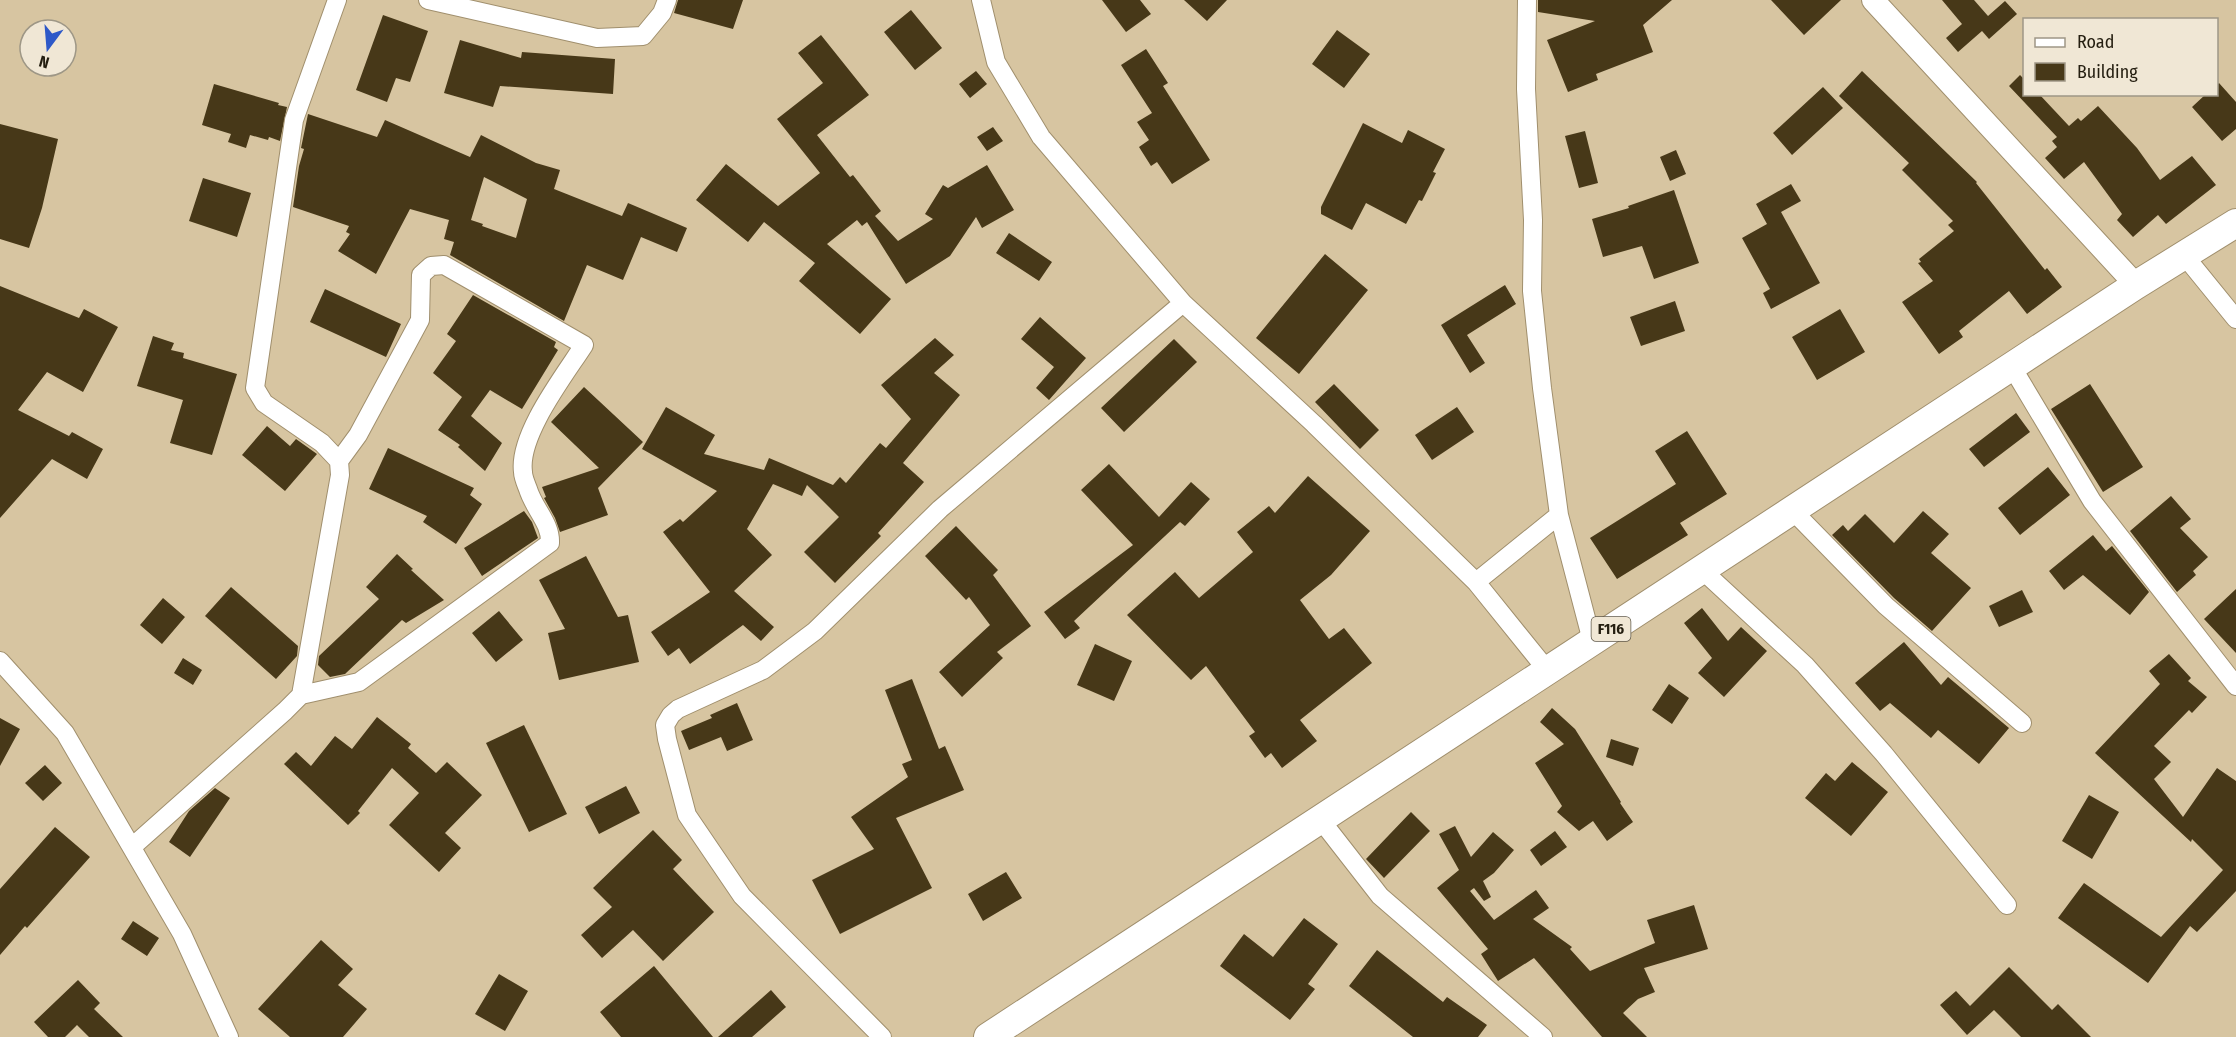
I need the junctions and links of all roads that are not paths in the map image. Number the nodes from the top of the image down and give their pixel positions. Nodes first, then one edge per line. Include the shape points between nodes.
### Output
1 (337, 0) edge
2 (428, 0) edge
3 (668, 0) edge
4 (981, 0) edge
5 (1527, 0) edge
6 (1873, 0) edge
7 (2236, 223) edge
8 (2184, 255) junction
9 (2136, 285) junction
10 (1183, 303) junction
11 (2236, 319) edge
12 (2012, 367) junction
13 (339, 461) junction
14 (1792, 510) junction
15 (1559, 514) junction
16 (1701, 569) junction
17 (1476, 582) junction
18 (1592, 641) junction
19 (0, 661) edge
20 (1547, 670) junction
21 (2236, 686) edge
22 (301, 695) junction
23 (2022, 723) dead end
24 (1320, 819) junction
25 (132, 847) junction
26 (2007, 905) dead end
27 (229, 1037) edge
28 (882, 1037) edge
29 (988, 1037) edge
30 (1543, 1037) edge

1 - 13 street via 294,120 255,388 264,403 322,443
2 - 3 street via 597,38 643,36
4 - 10 street via 996,62 1041,137
5 - 15 street via 1532,291
6 - 9 street
7 - 8 main road, F116
8 - 9 main road, F116
8 - 11 street
9 - 12 main road, F116
10 - 17 street
10 - 28 street via 940,509 815,630 763,670 678,710 665,725 687,815 742,896
12 - 14 main road, F116
12 - 21 street via 2092,501
13 - 22 street via 340,476
13 - 22 street via 358,435 420,320 421,275 431,266 444,265 584,345 526,442 522,471 551,532 550,543 359,682
14 - 16 main road, F116
14 - 23 street via 1886,606
15 - 17 street
15 - 18 street
16 - 18 main road, F116
16 - 26 street via 1805,665 1884,754
17 - 20 street
18 - 20 main road, F116
19 - 25 street via 65,733
20 - 24 main road, F116
22 - 25 street
24 - 29 main road, F116
24 - 30 street via 1380,896
25 - 27 street via 182,934

